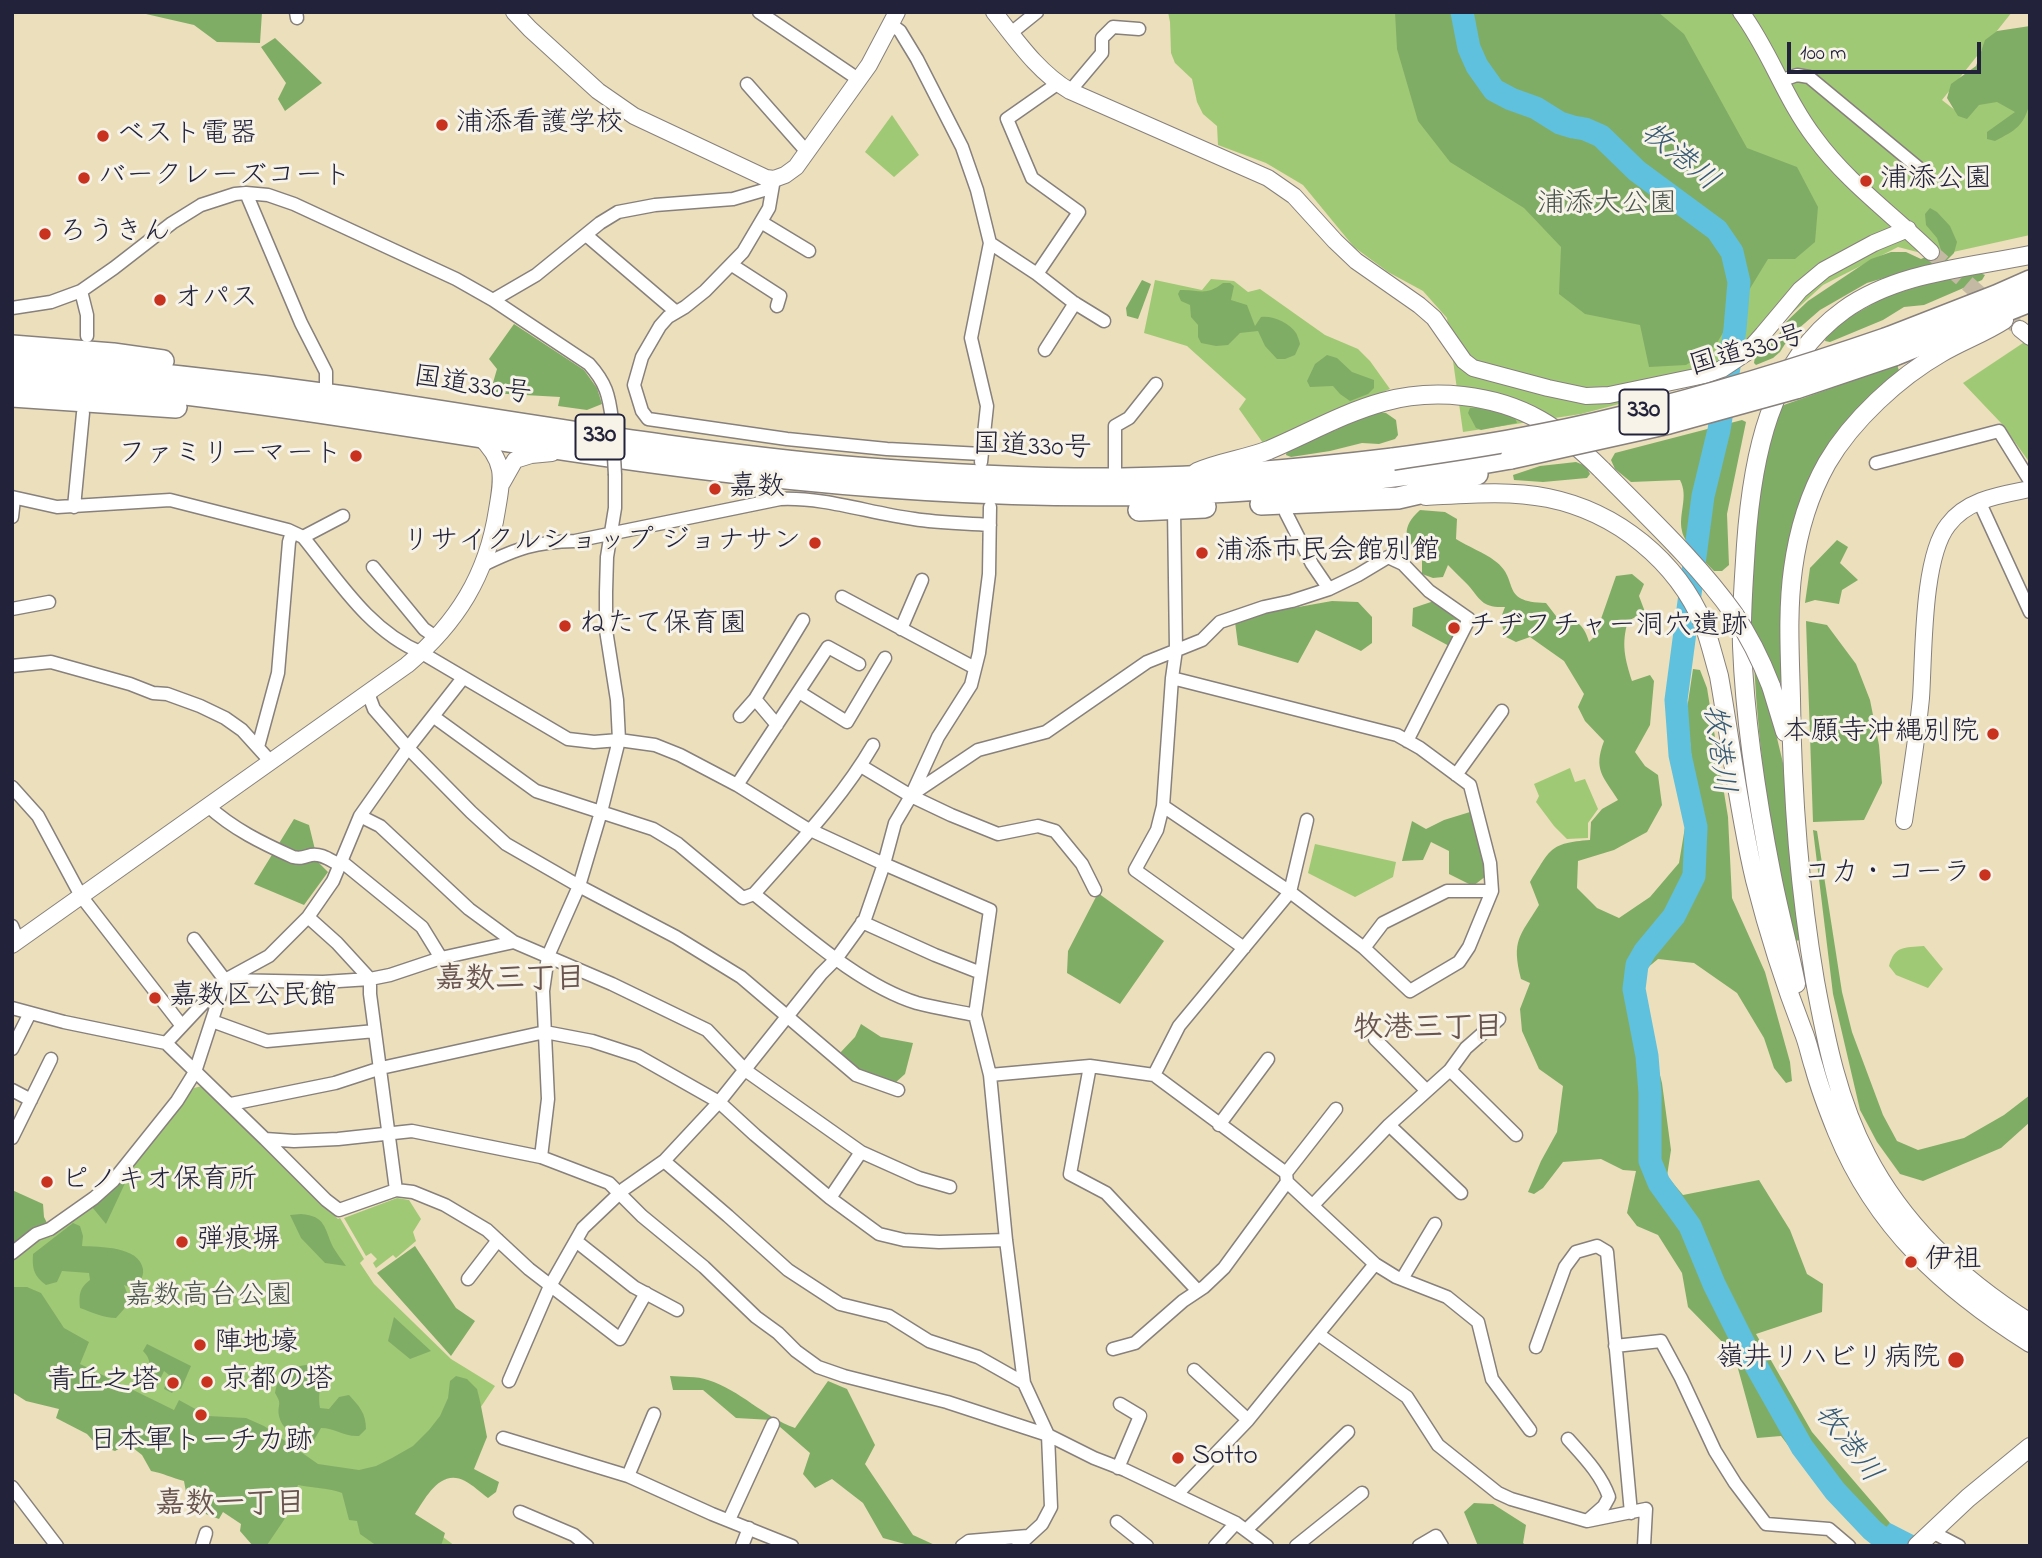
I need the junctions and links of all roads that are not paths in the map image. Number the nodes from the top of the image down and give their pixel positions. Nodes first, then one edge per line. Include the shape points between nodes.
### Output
1 (514, 12) edge
2 (759, 12) edge
3 (994, 12) edge
4 (1037, 12) edge
5 (1741, 12) edge
6 (894, 18) edge
7 (1139, 29) dead end
8 (1011, 33) junction
9 (858, 79) junction
10 (1780, 81) junction
11 (747, 84) dead end
12 (1063, 88) junction
13 (807, 152) junction
14 (1920, 169) dead end
15 (774, 178) junction
16 (246, 193) junction
17 (761, 222) junction
18 (1908, 229) junction
19 (586, 235) junction
20 (990, 243) junction
21 (809, 251) dead end
22 (1931, 252) tunnel mouth
23 (2030, 255) edge
24 (732, 265) junction
25 (1037, 274) junction
26 (2030, 281) edge
27 (81, 291) junction
28 (493, 300) junction
29 (2029, 301) edge
30 (1075, 303) junction
31 (777, 306) dead end
32 (12, 308) edge
33 (675, 311) junction
34 (1104, 321) dead end
35 (87, 336) dead end
36 (12, 346) edge
37 (1891, 346) junction
38 (1045, 350) dead end
39 (12, 362) edge
40 (12, 381) edge
41 (1156, 384) dead end
42 (326, 392) junction
43 (12, 396) edge
44 (348, 407) junction
45 (83, 413) dead end
46 (479, 436) junction
47 (593, 453) junction
48 (982, 454) junction
49 (1876, 463) dead end
50 (980, 476) junction
51 (1188, 477) junction
52 (1395, 478) junction
53 (1115, 479) junction
54 (2030, 481) edge
55 (502, 482) junction
56 (2030, 489) edge
57 (912, 490) junction
58 (13, 498) edge
59 (1979, 501) junction
60 (74, 507) junction
61 (1174, 509) junction
62 (1286, 513) dead end
63 (344, 516) dead end
64 (990, 516) junction
65 (12, 517) edge
66 (612, 534) junction
67 (297, 535) junction
68 (483, 565) junction
69 (373, 567) dead end
70 (922, 580) dead end
71 (1329, 589) junction
72 (842, 597) dead end
73 (49, 602) dead end
74 (12, 609) edge
75 (2030, 611) edge
76 (803, 620) dead end
77 (901, 629) junction
78 (437, 638) junction
79 (1176, 650) junction
80 (422, 653) junction
81 (885, 658) dead end
82 (859, 664) dead end
83 (12, 666) edge
84 (975, 668) junction
85 (463, 678) junction
86 (1172, 678) junction
87 (799, 692) junction
88 (368, 693) junction
89 (755, 699) junction
90 (1502, 711) dead end
91 (740, 716) dead end
92 (434, 717) junction
93 (777, 725) junction
94 (620, 740) junction
95 (1407, 741) junction
96 (873, 745) dead end
97 (258, 747) junction
98 (408, 748) junction
99 (271, 762) junction
100 (860, 766) junction
101 (1792, 770) junction
102 (1456, 775) junction
103 (737, 785) junction
104 (12, 787) edge
105 (911, 796) junction
106 (208, 806) junction
107 (1163, 806) junction
108 (601, 812) junction
109 (360, 816) junction
110 (1307, 820) dead end
111 (1905, 821) dead end
112 (810, 830) junction
113 (341, 863) junction
114 (884, 864) junction
115 (579, 886) junction
116 (1095, 890) dead end
117 (1492, 891) junction
118 (1290, 892) junction
119 (754, 894) junction
120 (80, 896) junction
121 (308, 917) junction
122 (862, 922) junction
123 (14, 938) edge
124 (194, 939) dead end
125 (514, 942) junction
126 (1244, 948) junction
127 (1364, 948) junction
128 (548, 956) junction
129 (441, 958) junction
130 (836, 959) junction
131 (981, 973) junction
132 (370, 979) junction
133 (225, 980) junction
134 (12, 1008) edge
135 (30, 1013) junction
136 (975, 1015) junction
137 (787, 1018) junction
138 (1499, 1019) dead end
139 (212, 1021) junction
140 (182, 1026) junction
141 (376, 1031) junction
142 (545, 1032) junction
143 (1804, 1033) junction
144 (1375, 1039) dead end
145 (166, 1043) junction
146 (12, 1049) edge
147 (51, 1059) dead end
148 (1268, 1059) dead end
149 (1090, 1066) junction
150 (380, 1068) junction
151 (745, 1070) junction
152 (1450, 1070) junction
153 (195, 1072) junction
154 (990, 1075) junction
155 (1154, 1075) junction
156 (12, 1090) edge
157 (898, 1090) dead end
158 (1426, 1090) junction
159 (31, 1100) junction
160 (719, 1102) junction
161 (231, 1104) junction
162 (1336, 1109) dead end
163 (1219, 1125) junction
164 (1389, 1125) junction
165 (389, 1134) junction
166 (1516, 1135) dead end
167 (12, 1138) edge
168 (265, 1139) junction
169 (861, 1152) junction
170 (541, 1157) junction
171 (664, 1161) junction
172 (1286, 1177) junction
173 (950, 1187) dead end
174 (396, 1190) junction
175 (1461, 1193) dead end
176 (619, 1194) junction
177 (830, 1198) junction
178 (1313, 1205) junction
179 (1435, 1224) dead end
180 (498, 1240) junction
181 (1006, 1240) junction
182 (576, 1241) junction
183 (12, 1253) edge
184 (1375, 1264) junction
185 (468, 1279) dead end
186 (1402, 1279) junction
187 (550, 1286) junction
188 (1198, 1291) junction
189 (646, 1293) junction
190 (677, 1310) dead end
191 (2030, 1323) edge
192 (1318, 1334) junction
193 (2030, 1343) edge
194 (1615, 1346) junction
195 (1536, 1347) dead end
196 (1113, 1349) dead end
197 (1194, 1370) dead end
198 (509, 1381) dead end
199 (1024, 1383) junction
200 (1120, 1404) dead end
201 (654, 1414) dead end
202 (1248, 1420) junction
203 (773, 1424) dead end
204 (1530, 1430) dead end
205 (1348, 1432) dead end
206 (1048, 1435) junction
207 (503, 1438) dead end
208 (1568, 1439) dead end
209 (2030, 1447) edge
210 (1118, 1468) junction
211 (628, 1476) junction
212 (12, 1487) edge
213 (1362, 1493) dead end
214 (1177, 1494) junction
215 (520, 1512) dead end
216 (1631, 1513) junction
217 (729, 1520) junction
218 (1587, 1521) junction
219 (1117, 1522) dead end
220 (1241, 1527) junction
221 (749, 1528) junction
222 (206, 1533) dead end
223 (1925, 1539) edge
224 (1023, 1541) edge
225 (57, 1546) edge
226 (202, 1546) edge
227 (587, 1546) edge
228 (742, 1546) edge
229 (792, 1546) edge
230 (962, 1546) edge
231 (1147, 1546) edge
232 (1215, 1546) edge
233 (1266, 1546) edge
234 (1296, 1546) edge
235 (1419, 1546) edge
236 (1442, 1546) edge
237 (1644, 1546) edge
238 (1849, 1546) edge
239 (1959, 1546) edge

1 - 15 street via 621,109 741,168
2 - 9 street
3 - 8 street
4 - 8 street
5 - 10 street
6 - 9 street
6 - 20 street via 962,147
7 - 12 street via 1113,27 1102,38 1102,53
8 - 12 street via 1042,72
9 - 13 street
10 - 14 street via 1797,75 1809,77
10 - 18 street via 1798,115 1839,168
11 - 13 street
12 - 18 street via 1268,178 1294,195 1356,261 1434,318 1473,368 1586,396 1682,381 1722,369 1746,353 1800,290 1824,270
12 - 25 street via 1007,119 1032,178 1079,212
13 - 15 street via 792,171
15 - 17 street via 769,208
15 - 19 street via 764,190 733,199 618,212
16 - 27 street via 201,205
16 - 28 street via 294,204
16 - 42 street via 326,372
17 - 21 street
17 - 24 street
18 - 22 street
19 - 28 street via 536,275
19 - 33 street
20 - 25 street
20 - 48 street via 971,338 987,407
23 - 143 main road via 1914,278 1877,290 1846,308 1794,363 1774,400 1760,444 1748,512 1742,609 1746,710 1772,876
24 - 31 street via 780,296
24 - 33 street
25 - 30 street
26 - 37 highway, 国道330号 / 330
27 - 32 street via 51,302
27 - 35 street
28 - 66 street, bridge via 589,364 606,386 615,475
29 - 37 highway, 国道330号 / 330
29 - 101 main road via 1892,388 1828,461 1808,505 1790,591
30 - 34 street
30 - 38 street
33 - 48 street via 642,357 634,385 648,419 786,439
36 - 42 highway via 222,369
37 - 52 highway, 国道330号 / 330, bridge via 1550,433
37 - 52 highway, 国道330号 / 330, bridge via 1796,388 1669,424 1511,458 1462,480
39 - 44 highway, 国道330号 / 330 via 101,368
40 - 44 highway, 国道330号 / 330
41 - 53 street via 1129,418 1115,426
42 - 44 highway
43 - 44 highway via 253,412
44 - 46 highway, 国道330号 / 330
44 - 50 highway, 国道330号 / 330 via 852,467
45 - 60 street
46 - 47 highway, 国道330号 / 330
46 - 55 street via 496,456
47 - 55 street via 523,456 511,464
47 - 57 highway, 国道330号 / 330 via 750,475
48 - 50 street
49 - 54 street via 1999,431
50 - 53 highway, 国道330号 / 330
51 - 52 highway, 国道330号 / 330 via 1269,472
51 - 53 highway, 国道330号 / 330
51 - 101 main road, bridge via 1255,455 1382,402 1432,395 1473,398 1541,420 1574,442 1602,470 1733,613 1755,648 1770,686
52 - 57 highway, 国道330号 / 330 via 1121,496
52 - 61 highway
52 - 143 main road via 1466,494 1531,496 1569,503 1642,542 1669,568 1695,608 1711,647 1759,895
55 - 68 street
56 - 59 street
57 - 64 highway
58 - 60 street
58 - 65 street
59 - 75 street
59 - 111 street via 1948,524 1933,558
60 - 67 street via 170,500
61 - 64 highway via 1046,510
61 - 79 street
62 - 71 street
63 - 67 street
64 - 66 street via 915,519 798,499 767,501
64 - 84 street via 989,574
66 - 68 street via 544,542
66 - 94 street via 606,630
67 - 80 street via 365,614 399,642
67 - 97 street via 289,542 278,673
68 - 78 street via 458,612
69 - 78 street via 424,629
70 - 77 street
71 - 79 street via 1220,622 1202,640
71 - 95 street via 1388,557 1403,564 1429,591 1469,619
72 - 77 street
73 - 74 street
76 - 89 street
77 - 84 street
78 - 80 street
79 - 86 street
79 - 105 street via 1147,662 1046,732 978,750
80 - 85 street
80 - 88 street
81 - 87 street via 848,722
82 - 87 street via 828,647
83 - 97 street via 51,662 167,694 225,718
84 - 105 street via 971,685 937,737
85 - 92 street
85 - 94 street via 568,739
86 - 95 street via 1369,726
86 - 107 street
87 - 93 street
88 - 98 street via 374,709
88 - 99 street
89 - 91 street
89 - 93 street
90 - 102 street
92 - 98 street
92 - 108 street via 536,792
93 - 103 street
94 - 103 street via 655,745
94 - 108 street
95 - 102 street
96 - 100 street
97 - 99 street
98 - 109 street
98 - 115 street via 506,844
99 - 106 street
100 - 105 street
100 - 112 street
101 - 191 main road via 1808,940 1828,1047 1847,1112 1878,1175 1924,1236 1976,1286
102 - 117 street via 1470,785 1490,863
103 - 112 street
104 - 120 street via 38,816
105 - 114 street via 895,823
105 - 116 street via 998,834 1038,826 1055,831 1082,864
106 - 113 street via 241,832 293,857 322,856
106 - 120 street
107 - 118 street
107 - 126 street via 1157,830 1135,870
108 - 115 street
108 - 119 street via 653,829 743,898
109 - 113 street
109 - 125 street via 380,827 469,909
110 - 118 street
112 - 114 street
112 - 119 street
113 - 121 street
113 - 129 street via 422,927
114 - 122 street
114 - 131 street via 990,909
115 - 128 street
115 - 137 street via 741,977
117 - 127 street via 1447,891 1383,923
117 - 127 street via 1459,961 1410,991
118 - 126 street
118 - 127 street
119 - 130 street
120 - 123 street
120 - 140 street
121 - 132 street
121 - 133 street via 269,956
122 - 130 street
122 - 131 street
124 - 133 street
125 - 128 street
125 - 129 street
126 - 155 street via 1179,1026
128 - 142 street via 543,991
128 - 151 street via 707,1030
129 - 132 street
130 - 136 street via 916,1002
130 - 137 street
131 - 136 street
132 - 133 street
132 - 141 street
133 - 139 street
133 - 140 street
134 - 135 street
135 - 145 street
135 - 146 street
136 - 154 street
137 - 151 street
137 - 157 street via 856,1075
138 - 152 street via 1466,1048
139 - 141 street via 267,1041
139 - 153 street
140 - 145 street
141 - 150 street
142 - 150 street
142 - 160 street via 638,1056
142 - 170 street via 548,1099
143 - 193 main road via 1844,1149 1889,1221 1940,1279
144 - 158 street
145 - 153 street
147 - 159 street
148 - 163 street
149 - 154 street
149 - 155 street
149 - 188 street via 1070,1174 1106,1193
150 - 161 street via 335,1083
150 - 165 street
151 - 160 street
151 - 169 street
152 - 158 street
152 - 166 street
153 - 161 street
153 - 183 street via 113,1181
154 - 181 street
155 - 163 street
156 - 159 street
158 - 164 street
159 - 167 street
160 - 171 street
160 - 177 street
161 - 168 street
162 - 172 street
163 - 172 street
164 - 175 street
164 - 178 street
165 - 168 street
165 - 170 street via 412,1131
165 - 174 street
168 - 174 street via 339,1210
169 - 173 street
169 - 177 street
170 - 176 street via 609,1183
171 - 176 street
171 - 199 street via 788,1270 840,1304 889,1316 929,1341 978,1357
172 - 178 street
172 - 188 street via 1224,1268
174 - 180 street via 445,1205
176 - 182 street via 583,1228
176 - 206 street via 818,1367
177 - 181 street via 879,1234 904,1240
178 - 184 street
179 - 186 street
180 - 185 street
180 - 187 street
181 - 199 street
182 - 187 street
182 - 189 street
184 - 186 street
184 - 192 street
186 - 204 street via 1447,1297 1478,1322 1492,1380
187 - 189 street via 620,1339
187 - 198 street
188 - 196 street via 1135,1342
189 - 190 street
192 - 202 street
192 - 218 street via 1407,1397 1438,1445 1498,1493
194 - 195 street via 1607,1252 1597,1247 1576,1252 1565,1267
194 - 216 street
194 - 238 street via 1661,1341 1715,1451 1766,1524 1829,1529
197 - 202 street
199 - 206 street
200 - 210 street via 1140,1416
201 - 211 street
202 - 214 street
203 - 217 street
205 - 220 street
206 - 210 street
206 - 224 street via 1051,1507 1042,1524
207 - 211 street
208 - 218 street via 1595,1471 1609,1497
209 - 223 main road
210 - 214 street
211 - 217 street
212 - 225 street
213 - 234 street
214 - 220 street
215 - 227 street via 574,1535
216 - 218 street
216 - 237 street via 1646,1509
217 - 221 street
219 - 231 street
220 - 232 street
220 - 233 street
221 - 228 street
221 - 229 street
222 - 226 street
223 - 239 street
224 - 230 street via 969,1541
235 - 236 street via 1436,1536

